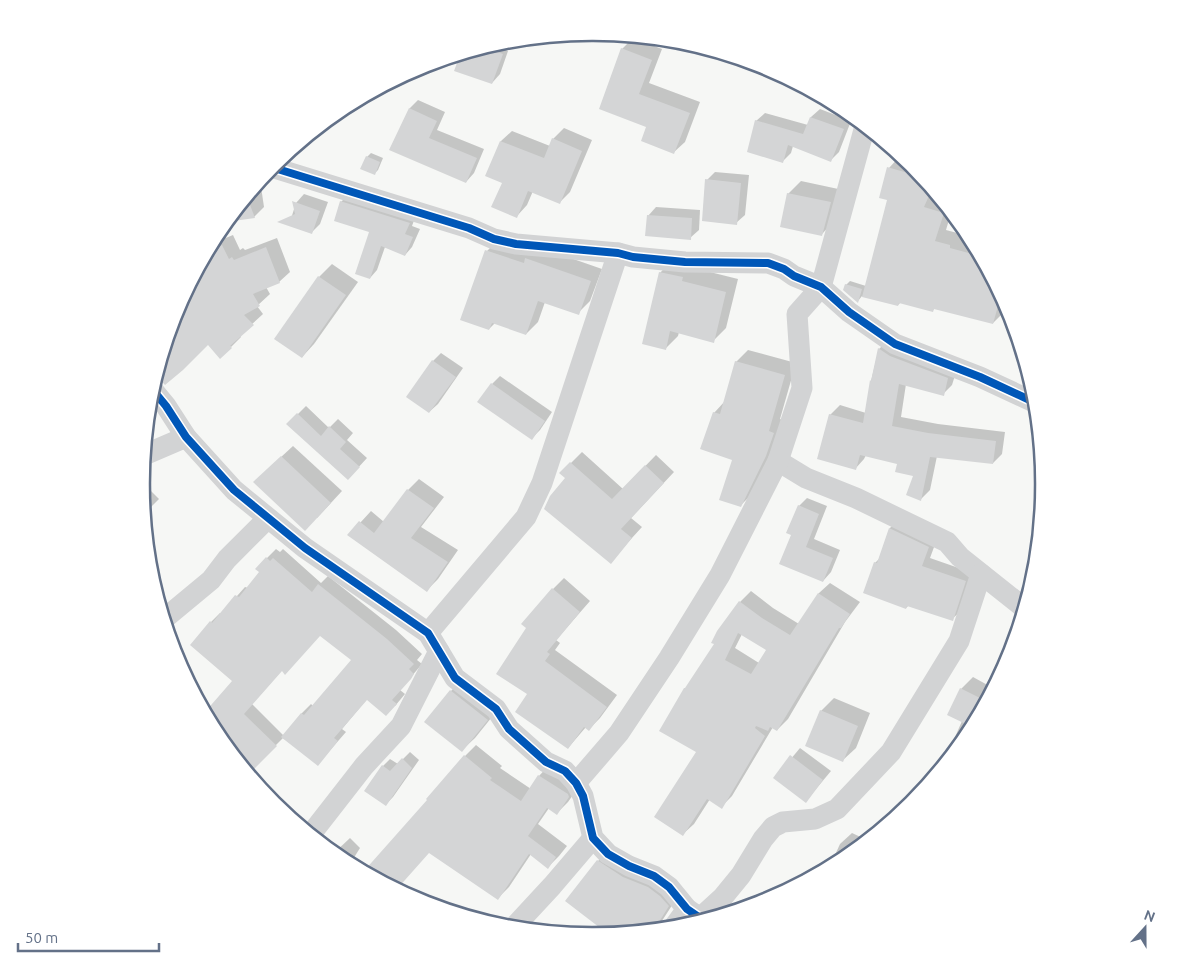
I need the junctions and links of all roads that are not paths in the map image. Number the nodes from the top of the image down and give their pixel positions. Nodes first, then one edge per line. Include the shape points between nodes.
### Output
1 (862, 133) edge
2 (279, 171) edge
3 (618, 253) junction
4 (821, 287) junction
5 (158, 397) edge
6 (1027, 399) edge
7 (186, 437) junction
8 (151, 452) edge
9 (778, 461) junction
10 (267, 518) junction
11 (981, 574) junction
12 (1019, 603) edge
13 (170, 614) edge
14 (433, 642) junction
15 (576, 783) junction
16 (315, 829) edge
17 (593, 838) junction
18 (701, 913) edge
19 (696, 914) edge
20 (520, 920) edge

1 - 4 street
2 - 3 street via 469,228 494,239 516,244
3 - 4 street via 685,262 768,263
3 - 14 street via 542,484 526,517
4 - 6 street via 895,344 980,376
4 - 9 street via 797,314 802,388
5 - 7 street
7 - 8 street
7 - 10 street via 234,490
9 - 11 street via 806,478 856,498 946,542
9 - 15 street via 720,575 669,658 619,733
10 - 13 street via 227,559 212,580
10 - 14 street
11 - 12 street
11 - 18 street via 959,642 891,752 836,809 815,819 783,822 773,827 723,897
14 - 15 street via 456,678 496,709 509,729 546,762 565,771
14 - 16 street via 401,726 364,766
15 - 17 street
17 - 19 street via 608,854 654,876 669,887
17 - 20 street

